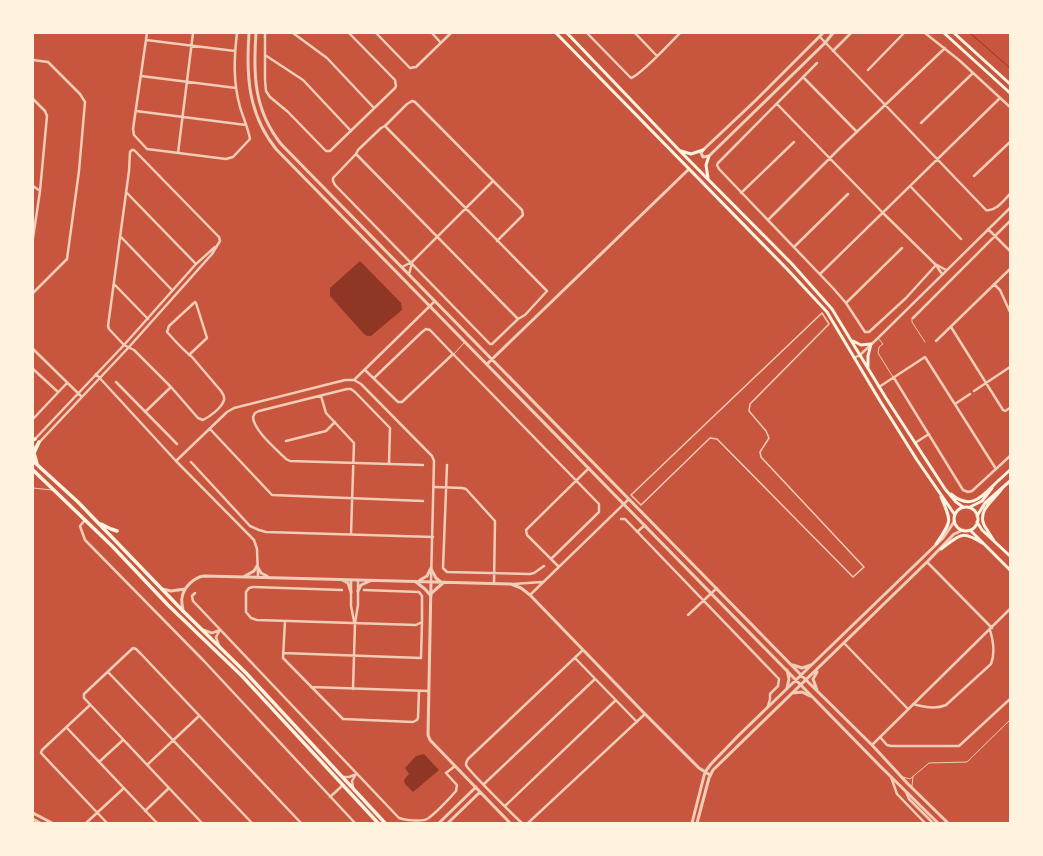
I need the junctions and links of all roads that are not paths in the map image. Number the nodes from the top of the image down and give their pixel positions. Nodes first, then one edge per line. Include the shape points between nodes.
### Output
1 (147, 33) edge
2 (193, 33) edge
3 (237, 33) edge
4 (250, 33) edge
5 (256, 33) edge
6 (265, 33) edge
7 (293, 33) edge
8 (349, 33) edge
9 (376, 33) edge
10 (432, 33) edge
11 (451, 33) edge
12 (556, 33) edge
13 (567, 33) edge
14 (587, 33) edge
15 (635, 33) edge
16 (680, 33) edge
17 (823, 33) edge
18 (833, 33) edge
19 (851, 33) edge
20 (904, 33) edge
21 (925, 33) edge
22 (944, 33) edge
23 (954, 33) edge
24 (820, 37) junction
25 (146, 40) junction
26 (441, 43) junction
27 (824, 43) junction
28 (192, 46) junction
29 (945, 48) junction
30 (235, 51) junction
31 (833, 51) junction
32 (265, 54) junction
33 (657, 56) junction
34 (33, 60) edge
35 (817, 63) dead end
36 (868, 70) dead end
37 (973, 73) junction
38 (141, 76) junction
39 (803, 77) junction
40 (187, 82) junction
41 (1010, 84) edge
42 (236, 88) junction
43 (1010, 93) edge
44 (1000, 98) junction
45 (33, 99) edge
46 (777, 104) junction
47 (886, 105) junction
48 (1010, 107) edge
49 (374, 108) junction
50 (136, 111) junction
51 (182, 117) junction
52 (921, 123) dead end
53 (246, 125) junction
54 (385, 126) junction
55 (351, 131) junction
56 (857, 132) junction
57 (794, 142) dead end
58 (1010, 142) edge
59 (680, 150) junction
60 (703, 150) junction
61 (178, 153) junction
62 (356, 154) junction
63 (708, 156) junction
64 (830, 158) junction
65 (938, 160) junction
66 (301, 164) junction
67 (296, 169) junction
68 (689, 169) junction
69 (974, 176) dead end
70 (708, 178) junction
71 (493, 181) junction
72 (33, 186) edge
73 (910, 186) junction
74 (40, 191) junction
75 (126, 192) junction
76 (742, 193) junction
77 (848, 194) dead end
78 (1010, 194) edge
79 (465, 208) junction
80 (1010, 208) edge
81 (883, 213) junction
82 (768, 220) junction
83 (1010, 222) edge
84 (988, 229) junction
85 (995, 236) junction
86 (33, 237) edge
87 (121, 237) junction
88 (437, 237) junction
89 (961, 239) dead end
90 (497, 241) junction
91 (217, 246) junction
92 (794, 247) junction
93 (902, 248) dead end
94 (1010, 251) edge
95 (412, 262) junction
96 (196, 264) junction
97 (936, 265) junction
98 (402, 267) junction
99 (946, 270) junction
100 (1010, 270) edge
101 (408, 274) junction
102 (820, 274) junction
103 (942, 274) junction
104 (114, 284) junction
105 (994, 284) junction
106 (172, 290) junction
107 (33, 292) edge
108 (435, 301) junction
109 (846, 303) junction
110 (430, 306) junction
111 (1010, 312) edge
112 (913, 318) joint
113 (148, 319) junction
114 (518, 319) junction
115 (952, 327) junction
116 (878, 338) junction
117 (852, 340) junction
118 (936, 341) dead end
119 (465, 342) junction
120 (925, 342) dead end
121 (124, 344) junction
122 (871, 344) junction
123 (129, 347) junction
124 (33, 349) edge
125 (454, 354) junction
126 (189, 355) junction
127 (860, 355) junction
128 (854, 358) junction
129 (492, 359) junction
130 (487, 364) junction
131 (868, 367) junction
132 (1010, 367) edge
133 (33, 369) edge
134 (365, 370) junction
135 (96, 374) junction
136 (99, 378) junction
137 (374, 378) junction
138 (894, 378) junction
139 (354, 380) junction
140 (116, 382) dead end
141 (67, 383) junction
142 (986, 383) junction
143 (171, 387) junction
144 (879, 387) junction
145 (974, 391) dead end
146 (58, 392) junction
147 (78, 393) junction
148 (970, 394) dead end
149 (82, 396) junction
150 (321, 396) junction
151 (955, 404) junction
152 (1010, 408) edge
153 (145, 412) junction
154 (33, 419) edge
155 (552, 421) junction
156 (335, 422) junction
157 (547, 426) junction
158 (210, 429) junction
159 (929, 434) junction
160 (34, 440) edge
161 (286, 441) dead end
162 (39, 442) junction
163 (915, 443) junction
164 (177, 444) dead end
165 (33, 448) edge
166 (1010, 456) edge
167 (33, 461) edge
168 (176, 461) junction
169 (191, 462) dead end
170 (354, 463) junction
171 (389, 464) junction
172 (37, 465) junction
173 (423, 465) dead end
174 (447, 465) dead end
175 (589, 468) junction
176 (996, 469) junction
177 (33, 470) edge
178 (1010, 470) edge
179 (576, 480) junction
180 (998, 480) junction
181 (1010, 481) edge
182 (434, 487) junction
183 (446, 487) junction
184 (33, 488) edge
185 (1003, 488) junction
186 (946, 489) junction
187 (54, 490) junction
188 (939, 492) junction
189 (632, 495) joint
190 (352, 499) junction
191 (629, 499) junction
192 (423, 501) dead end
193 (624, 504) junction
194 (963, 507) junction
195 (969, 507) junction
196 (955, 515) junction
197 (978, 516) junction
198 (621, 519) dead end
199 (85, 520) junction
200 (97, 522) junction
201 (954, 522) junction
202 (978, 522) junction
203 (645, 525) junction
204 (963, 530) junction
205 (970, 530) junction
206 (117, 531) dead end
207 (638, 532) junction
208 (351, 534) junction
209 (111, 536) junction
210 (433, 537) junction
211 (994, 541) junction
212 (936, 544) junction
213 (112, 546) junction
214 (988, 546) junction
215 (941, 549) junction
216 (1010, 555) edge
217 (551, 559) junction
218 (928, 562) junction
219 (257, 566) junction
220 (544, 566) dead end
221 (431, 568) junction
222 (559, 568) junction
223 (1010, 570) edge
224 (494, 573) junction
225 (244, 576) junction
226 (258, 577) junction
227 (269, 577) junction
228 (335, 579) junction
229 (351, 579) junction
230 (358, 579) junction
231 (376, 580) junction
232 (415, 581) junction
233 (431, 582) junction
234 (542, 582) junction
235 (444, 583) junction
236 (494, 583) junction
237 (511, 584) junction
238 (717, 588) junction
239 (161, 589) junction
240 (185, 589) junction
241 (342, 590) dead end
242 (364, 590) dead end
243 (358, 591) junction
244 (351, 592) junction
245 (195, 593) dead end
246 (712, 593) junction
247 (530, 595) junction
248 (431, 596) junction
249 (703, 601) junction
250 (1010, 609) edge
251 (183, 611) junction
252 (688, 615) dead end
253 (284, 621) junction
254 (422, 622) junction
255 (355, 623) junction
256 (991, 629) junction
257 (202, 630) junction
258 (220, 630) junction
259 (844, 643) junction
260 (220, 647) junction
261 (583, 650) junction
262 (283, 653) junction
263 (354, 656) junction
264 (575, 658) junction
265 (791, 664) junction
266 (812, 665) junction
267 (819, 668) junction
268 (787, 670) junction
269 (108, 672) junction
270 (801, 675) junction
271 (595, 679) junction
272 (796, 680) junction
273 (806, 680) junction
274 (801, 685) junction
275 (311, 687) junction
276 (787, 688) junction
277 (353, 689) junction
278 (419, 691) junction
279 (428, 691) junction
280 (818, 692) junction
281 (791, 694) junction
282 (813, 698) junction
283 (1010, 699) edge
284 (616, 700) junction
285 (913, 704) junction
286 (90, 705) junction
287 (768, 707) junction
288 (908, 709) junction
289 (645, 714) junction
290 (199, 716) junction
291 (1010, 720) edge
292 (637, 722) junction
293 (67, 728) junction
294 (880, 737) junction
295 (123, 740) junction
296 (173, 740) junction
297 (860, 745) junction
298 (871, 748) junction
299 (871, 756) junction
300 (99, 762) junction
301 (147, 765) junction
302 (455, 766) junction
303 (705, 772) junction
304 (356, 774) junction
305 (710, 774) junction
306 (900, 776) junction
307 (913, 776) junction
308 (343, 777) junction
309 (891, 777) junction
310 (484, 784) junction
311 (343, 785) junction
312 (352, 787) junction
313 (476, 787) junction
314 (124, 788) junction
315 (169, 788) junction
316 (913, 789) junction
317 (905, 791) junction
318 (480, 792) junction
319 (330, 797) junction
320 (505, 806) junction
321 (146, 811) junction
322 (33, 813) edge
323 (97, 813) junction
324 (33, 819) edge
325 (40, 823) edge
326 (52, 823) edge
327 (86, 823) edge
328 (107, 823) edge
329 (157, 823) edge
330 (202, 823) edge
331 (252, 823) edge
332 (300, 823) edge
333 (355, 823) edge
334 (378, 823) edge
335 (385, 823) edge
336 (439, 823) edge
337 (448, 823) edge
338 (510, 823) edge
339 (522, 823) edge
340 (528, 823) edge
341 (692, 823) edge
342 (697, 823) edge
343 (925, 823) edge
344 (933, 823) edge
345 (938, 823) edge
346 (948, 823) edge

1 - 25 street
2 - 28 street
3 - 30 street
4 - 67 street via 248,84 254,107 270,141
5 - 66 street via 255,75 260,104 275,136
6 - 32 street
7 - 49 street via 327,58
8 - 49 street via 396,82 395,88
9 - 26 street via 410,68 416,67
10 - 26 street
11 - 26 street
12 - 68 main road
13 - 59 main road
14 - 33 street via 631,78
15 - 33 street
16 - 33 street
17 - 24 street
18 - 27 street
19 - 31 street
20 - 36 street
21 - 29 street
22 - 43 main road
23 - 41 main road
24 - 27 street
24 - 60 street
25 - 28 street
25 - 38 street
27 - 31 street
27 - 63 street
28 - 30 street
28 - 40 street
29 - 37 street
29 - 47 street
30 - 42 street
31 - 47 street
32 - 55 street via 303,80
32 - 55 street via 266,91 326,151 330,151
34 - 107 street via 48,62 85,102 68,257
35 - 39 street
37 - 44 street
37 - 52 street
38 - 40 street
38 - 50 street
39 - 46 street
39 - 56 street
40 - 42 street
40 - 51 street
42 - 53 street
44 - 48 street
44 - 65 street
45 - 74 street via 45,111 46,116
46 - 64 street
46 - 76 street via 717,165
47 - 56 street
47 - 65 street
49 - 55 street
50 - 51 street
50 - 61 street via 134,135 147,149
51 - 53 street
51 - 61 street
53 - 61 street via 250,140 233,157 226,159
54 - 62 street
54 - 71 street via 407,104 415,102
54 - 79 street
56 - 64 street
57 - 76 street
58 - 69 street
59 - 60 main road via 691,154
59 - 70 main road
60 - 63 street via 701,156
62 - 88 street
62 - 95 street via 336,174 333,181
63 - 70 main road
64 - 81 street
64 - 82 street
65 - 73 street
65 - 78 street via 986,210 995,209
66 - 67 street
66 - 98 street
67 - 110 street
68 - 128 main road via 813,296 830,318
68 - 129 street
70 - 117 main road via 817,291 837,315
71 - 79 street
71 - 90 street via 524,212
72 - 74 street
73 - 81 street
73 - 89 street
74 - 86 street
75 - 87 street
75 - 91 street via 130,152 134,150 219,237
75 - 96 street
76 - 82 street
77 - 92 street
79 - 88 street
79 - 90 street
80 - 84 street
81 - 97 street
81 - 102 street
82 - 92 street
83 - 85 street
84 - 85 street
84 - 99 street
85 - 94 street
85 - 112 street
87 - 104 street
87 - 106 street
88 - 95 street
88 - 114 street
90 - 114 street via 547,291
91 - 96 street
91 - 123 street
92 - 102 street
93 - 109 street
95 - 98 street
95 - 101 street
95 - 114 street via 490,344
96 - 106 street
97 - 99 street
97 - 103 street
97 - 109 street via 906,298 869,332 862,329
98 - 101 street
99 - 103 street
100 - 105 street
101 - 108 street
102 - 109 street
103 - 116 street
104 - 113 street
104 - 121 street via 108,326
105 - 111 street via 1000,290
105 - 115 street
106 - 113 street
108 - 110 street
108 - 129 street
110 - 119 street
110 - 134 street
112 - 120 lane via 912,322
113 - 121 street
115 - 118 street
115 - 142 street
116 - 122 street
116 - 138 lane via 883,344 879,347 878,353
117 - 122 main road via 861,345
117 - 127 main road
119 - 125 lane
119 - 130 street
121 - 123 street
121 - 135 street
122 - 127 street
122 - 131 main road
123 - 136 street
123 - 143 street
124 - 141 street
125 - 137 street via 402,402 398,402
125 - 137 street via 430,330 426,330
125 - 179 street
126 - 126 street via 167,329 195,302 207,336
126 - 143 street via 221,391 224,401 208,418 202,420
127 - 128 street
127 - 131 main road
128 - 188 main road
129 - 130 street
129 - 155 street
130 - 157 street
131 - 144 main road
132 - 142 street
133 - 146 street
134 - 137 street
134 - 139 street
135 - 136 street
135 - 147 street
136 - 149 street
136 - 168 street
138 - 144 street
138 - 151 street via 925,357
138 - 159 street
139 - 158 street via 238,406 227,412
139 - 182 street via 361,384 432,456 435,464
140 - 153 street
141 - 146 street
141 - 147 street
142 - 145 street
142 - 152 street via 1003,410
143 - 153 street
144 - 163 main road
146 - 154 street
147 - 149 street
147 - 160 street
148 - 151 street
149 - 162 street
150 - 156 street via 326,413
150 - 170 street via 257,412 253,417 254,423 293,462
150 - 171 street via 347,389 356,392 390,428
151 - 176 street
153 - 164 street
155 - 157 street
155 - 191 street
156 - 161 street via 325,432
156 - 170 street via 354,442
157 - 175 street
158 - 168 street
158 - 190 street via 272,496
159 - 163 street
159 - 176 street via 963,490 968,492 974,489
162 - 165 street
162 - 172 main road via 34,453
163 - 186 main road
166 - 176 street
167 - 172 main road
168 - 219 street via 254,540
169 - 208 street via 250,526 256,529 266,532
170 - 171 street
170 - 190 street
171 - 173 street
172 - 200 main road
174 - 183 street
175 - 179 street
175 - 193 street
177 - 187 main road
178 - 180 main road
179 - 217 street via 599,504 600,510
179 - 217 street via 526,530 527,535
180 - 186 main road via 980,498 970,502 960,501
180 - 195 main road via 982,501
181 - 185 main road
182 - 183 street
182 - 210 street
183 - 224 street via 466,489 495,521
183 - 224 street via 444,571
184 - 187 lane
185 - 197 main road via 985,503
185 - 211 main road via 984,512 984,524
186 - 194 main road
187 - 199 main road
188 - 196 main road
188 - 212 main road via 950,518
189 - 189 street via 672,456 822,313 829,324 750,404 749,411 769,438 760,452 761,457 864,567 853,577 717,439 710,438 642,505
190 - 192 street
190 - 208 street
191 - 193 street
191 - 238 street
193 - 203 street
193 - 222 street
194 - 195 main road
194 - 196 main road
195 - 197 main road
196 - 201 main road
197 - 202 main road
198 - 207 street via 625,519
199 - 213 main road
199 - 319 street via 80,526 85,540 209,667
200 - 206 main road
200 - 209 main road
201 - 204 main road
201 - 212 street
202 - 205 main road
202 - 211 main road via 982,530
203 - 207 street
203 - 246 street
204 - 205 main road
204 - 215 street via 954,534
205 - 214 main road
207 - 249 street
208 - 210 street
209 - 213 main road
209 - 239 main road
210 - 221 street
211 - 216 main road
212 - 266 street
213 - 311 main road via 168,605 242,676
214 - 215 main road via 964,535
214 - 223 main road
215 - 218 street
217 - 222 street
218 - 256 street
218 - 259 street
219 - 225 street via 254,571
219 - 226 street
219 - 227 street via 261,573
220 - 224 street via 532,574
221 - 232 street via 426,578
221 - 233 street
221 - 235 street via 437,579
222 - 234 street
224 - 236 street
225 - 226 street
225 - 240 street via 201,576
226 - 227 street
227 - 228 street
228 - 229 street
228 - 244 street via 345,581
229 - 230 street
229 - 244 street
230 - 231 street
230 - 243 street
231 - 232 street
231 - 243 street via 363,583
232 - 233 street
232 - 248 street
233 - 235 street
233 - 248 street
234 - 237 street
234 - 247 street
235 - 236 street
235 - 248 street
236 - 237 street
237 - 247 street
238 - 246 street
238 - 265 street
239 - 240 street
239 - 251 main road
240 - 251 street via 182,599
241 - 253 street via 249,588 246,592 248,616 257,620
242 - 254 street via 419,592 422,596
243 - 255 street
244 - 255 street
245 - 258 street via 192,596 193,602
246 - 249 street
246 - 268 street
247 - 261 street
248 - 279 street
249 - 252 street
249 - 287 street via 779,679 778,686 770,694
250 - 256 street
251 - 257 main road
253 - 255 street
253 - 262 street
254 - 255 street via 416,625
254 - 263 street via 421,658
255 - 263 street
256 - 285 street
256 - 285 street via 991,664 946,705 942,707
257 - 258 street via 212,633
257 - 260 main road
258 - 260 street via 216,637
258 - 304 street
259 - 267 street
259 - 288 street
260 - 308 main road
261 - 264 street
261 - 289 street
262 - 263 street
262 - 275 street via 283,658
263 - 277 street
264 - 271 street
264 - 310 street via 466,762
265 - 266 street via 802,668
265 - 270 street
266 - 270 street
267 - 273 street
267 - 280 street via 813,679
268 - 272 street
268 - 276 street
269 - 286 street via 84,694
269 - 290 street via 135,648
269 - 296 street
270 - 272 street
270 - 273 street
271 - 284 street
271 - 310 street
272 - 274 street
272 - 276 street
273 - 274 street
273 - 280 street
274 - 281 street
274 - 282 street
275 - 277 street
275 - 278 street via 343,719 413,722 418,718
276 - 287 street
277 - 278 street
278 - 279 street
279 - 302 street via 428,735
280 - 298 street
281 - 282 street via 802,692
281 - 305 street
282 - 297 street
283 - 294 street via 959,746 891,746
284 - 292 street
284 - 320 street
285 - 288 street
286 - 293 street
286 - 295 street
287 - 303 street
288 - 294 street
289 - 292 street
289 - 303 street
290 - 296 street
290 - 332 street
291 - 307 lane via 967,762 930,762
292 - 340 street
293 - 300 street
293 - 323 street via 41,753
294 - 298 street
295 - 300 street
295 - 301 street
296 - 301 street
296 - 331 street
297 - 298 street
297 - 299 street
298 - 299 street
298 - 306 street
299 - 309 street
300 - 314 street
301 - 315 street
302 - 304 street via 446,773 456,785 456,791 423,820 399,818
302 - 313 street
303 - 305 street
303 - 341 street
304 - 308 street
304 - 312 street
305 - 342 street
306 - 307 lane via 909,779
306 - 316 street
307 - 316 lane
308 - 312 main road
309 - 317 street
309 - 343 street via 897,794
310 - 320 street
311 - 319 street
311 - 334 main road
312 - 335 main road
313 - 318 street
313 - 336 street
314 - 321 street
314 - 323 street
315 - 321 street
315 - 330 street
316 - 346 street
317 - 344 street via 908,799
317 - 345 street
318 - 337 street
318 - 338 street
319 - 333 street
320 - 339 street
321 - 329 street
322 - 326 street
323 - 327 street
323 - 328 street
324 - 325 street

